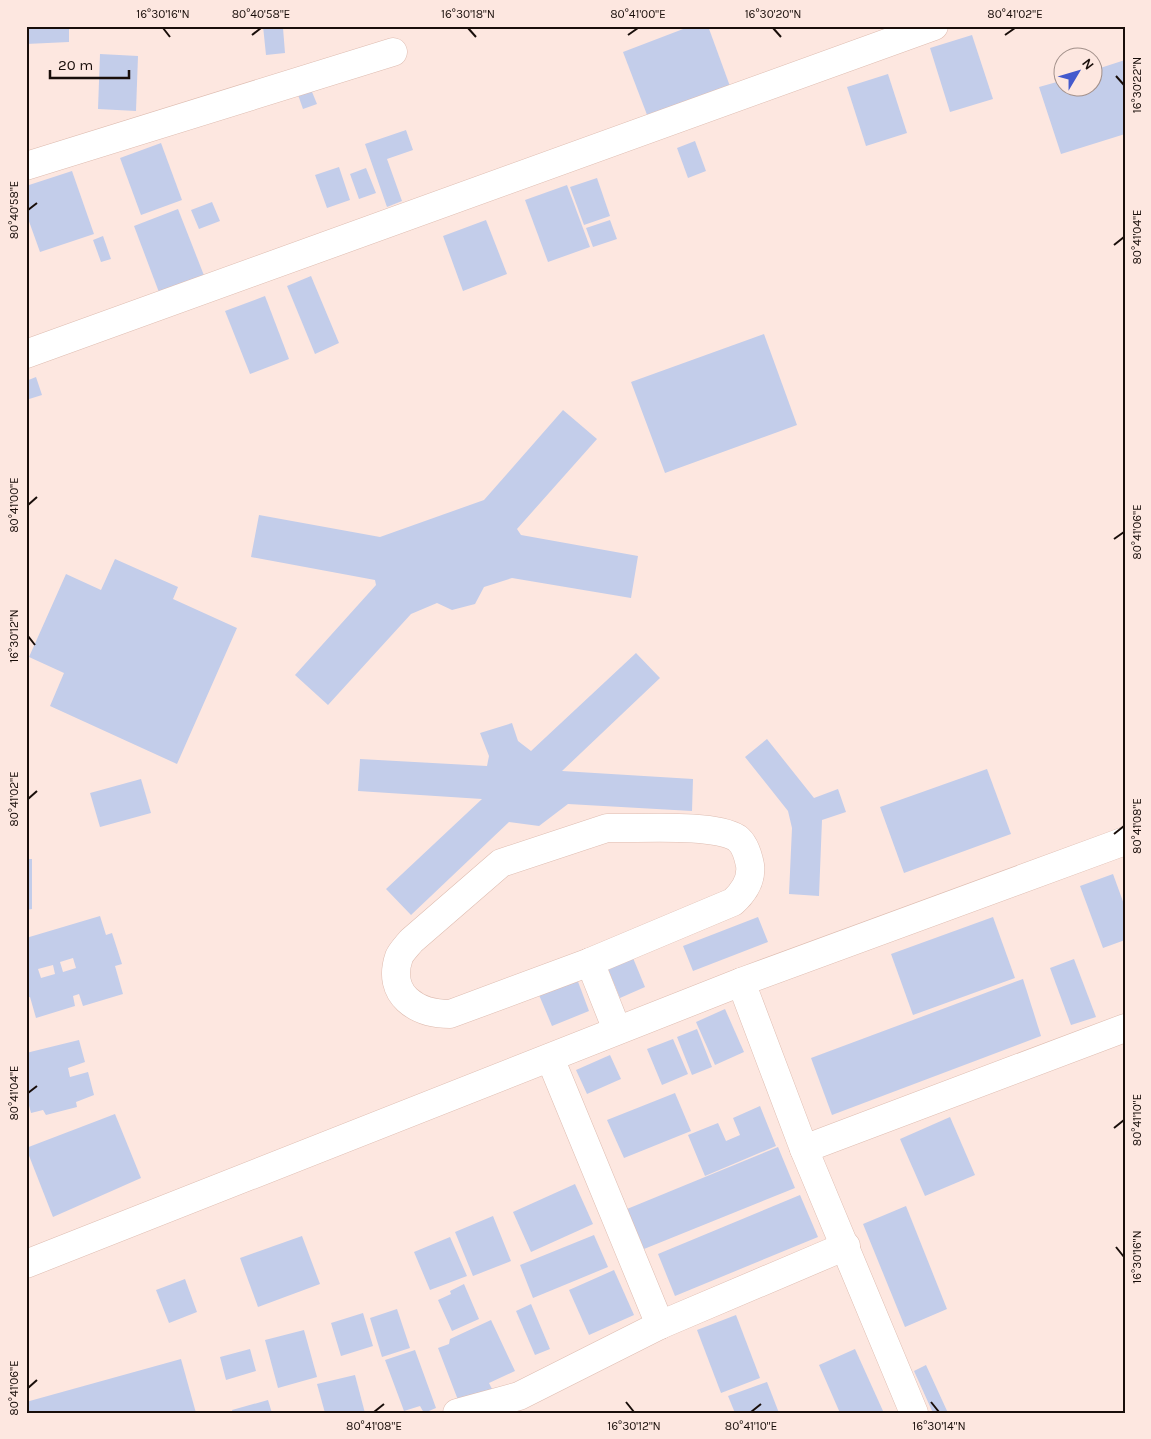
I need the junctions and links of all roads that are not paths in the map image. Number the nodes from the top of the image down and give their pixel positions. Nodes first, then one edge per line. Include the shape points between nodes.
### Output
1 (934, 26) edge
2 (393, 52) dead end
3 (26, 166) edge
4 (26, 354) edge
5 (1125, 841) edge
6 (590, 962) junction
7 (741, 982) junction
8 (1125, 1028) edge
9 (616, 1030) junction
10 (550, 1058) junction
11 (804, 1149) junction
12 (846, 1246) junction
13 (26, 1264) edge
14 (660, 1325) junction
15 (458, 1413) edge
16 (914, 1413) edge

1 - 4 street
2 - 3 street
5 - 7 street
6 - 6 street via 733,902 744,891 750,868 747,851 738,839 717,830 607,828 502,863 411,941 399,956 397,978 402,994 411,1004 432,1014 450,1014
6 - 9 street
7 - 9 street
7 - 11 street
8 - 11 street
9 - 10 street
10 - 13 street
10 - 14 street
11 - 12 street
12 - 14 street
12 - 16 street
14 - 15 street via 518,1396

